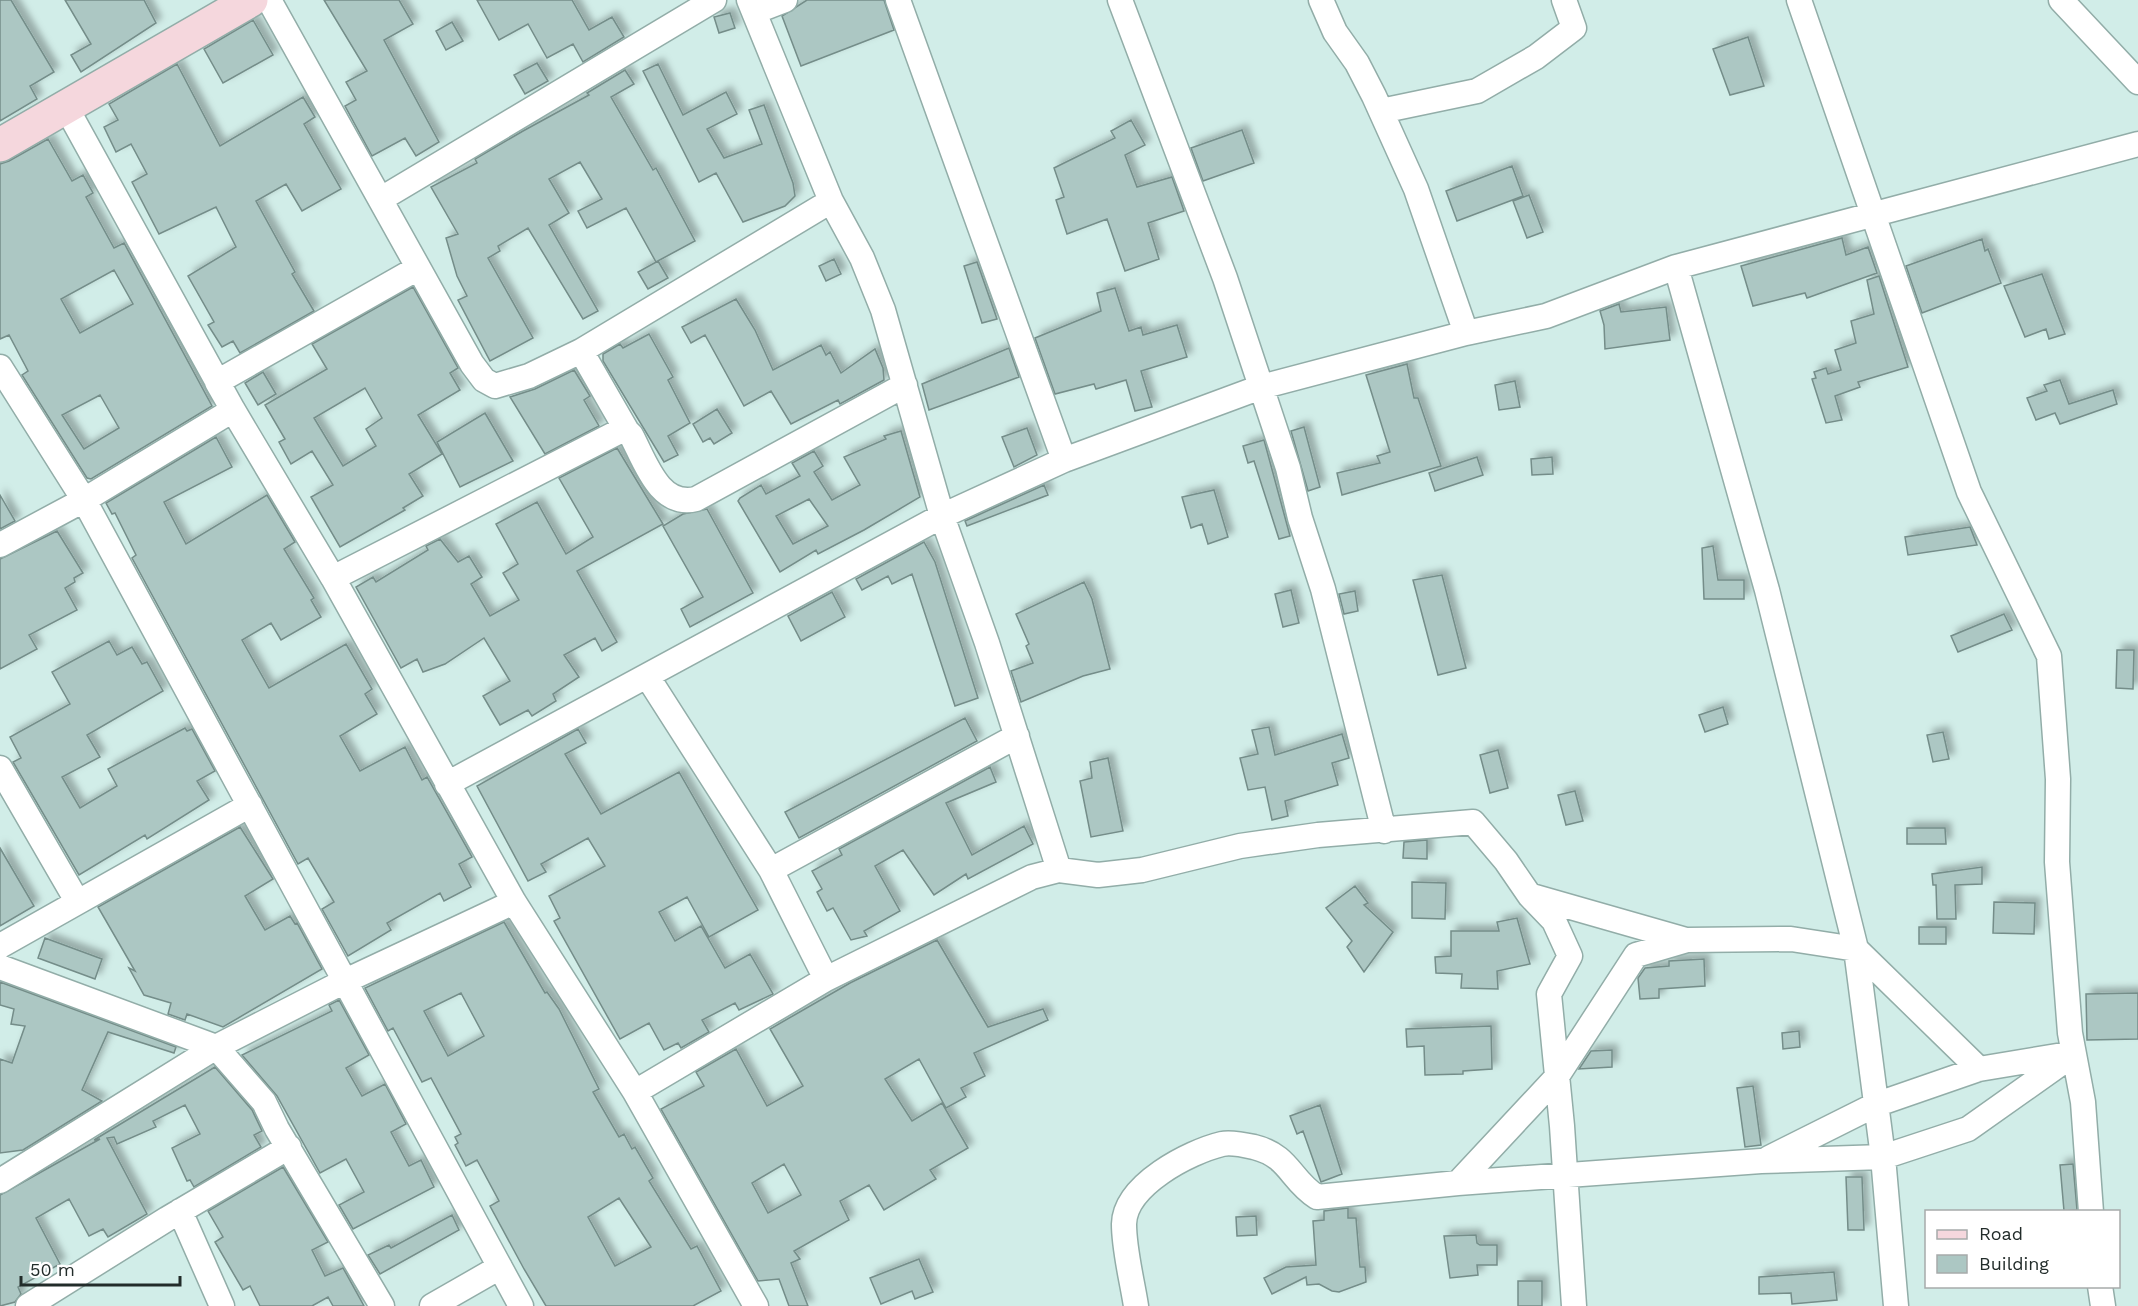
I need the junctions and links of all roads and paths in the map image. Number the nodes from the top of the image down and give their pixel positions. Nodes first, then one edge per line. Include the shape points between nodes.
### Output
1 (251, 0) edge
2 (269, 0) edge
3 (714, 0) edge
4 (785, 0) edge
5 (898, 0) edge
6 (1120, 0) edge
7 (1321, 0) edge
8 (1564, 0) edge
9 (1798, 0) edge
10 (2061, 0) edge
11 (752, 6) edge
12 (2138, 81) edge
13 (66, 107) junction
14 (1381, 111) junction
15 (2138, 144) edge
16 (0, 145) edge
17 (381, 199) junction
18 (831, 201) junction
19 (1872, 216) junction
20 (1676, 267) junction
21 (418, 268) junction
22 (1466, 333) junction
23 (581, 351) junction
24 (0, 367) edge
25 (905, 385) junction
26 (1261, 387) junction
27 (232, 410) junction
28 (627, 431) junction
29 (1064, 460) junction
30 (84, 500) junction
31 (942, 516) junction
32 (0, 545) edge
33 (333, 578) junction
34 (647, 676) junction
35 (1017, 736) junction
36 (0, 768) edge
37 (447, 784) junction
38 (250, 805) junction
39 (1384, 831) junction
40 (771, 870) junction
41 (1059, 870) junction
42 (1530, 896) junction
43 (77, 901) junction
44 (514, 902) junction
45 (1687, 940) junction
46 (0, 946) edge
47 (1856, 949) junction
48 (0, 967) edge
49 (826, 979) junction
50 (343, 982) junction
51 (216, 1047) junction
52 (2074, 1054) junction
53 (1978, 1069) junction
54 (1556, 1078) junction
55 (635, 1092) junction
56 (1875, 1105) junction
57 (289, 1147) junction
58 (1883, 1157) junction
59 (1761, 1161) junction
60 (1564, 1176) junction
61 (2, 1177) edge
62 (1458, 1183) junction
63 (2091, 1210) edge
64 (180, 1211) junction
65 (500, 1267) junction
66 (2100, 1288) edge
67 (28, 1306) edge
68 (222, 1306) edge
69 (382, 1306) edge
70 (432, 1306) edge
71 (521, 1306) edge
72 (756, 1306) edge
73 (1136, 1306) edge
74 (1574, 1306) edge
75 (1896, 1306) edge
76 (2103, 1306) edge

1 - 13 main road
2 - 17 street
3 - 17 street
4 - 11 street
5 - 29 street
6 - 26 street via 1225,278
7 - 14 street
8 - 14 street via 1574,28 1536,57 1478,91
9 - 19 street
10 - 12 street
11 - 18 street
13 - 16 main road
13 - 27 street
14 - 22 street via 1416,189
15 - 19 street
17 - 21 street
18 - 23 street
18 - 25 street via 862,258 883,310
19 - 20 street
19 - 52 street via 1969,492 2049,656 2058,779 2056,862
20 - 22 street via 1546,316
20 - 47 street via 1767,590
21 - 23 street via 472,364 484,380 495,386 529,376
21 - 27 street via 217,382
22 - 26 street
23 - 28 street
24 - 30 street
25 - 28 street via 687,501 676,499 659,487
25 - 31 street
26 - 29 street
26 - 39 street via 1323,589
27 - 30 street
27 - 33 street
28 - 33 street via 622,430
29 - 31 street
30 - 32 street
30 - 38 street
31 - 34 street
31 - 35 street
33 - 37 street
34 - 37 street
34 - 40 street
35 - 40 street
35 - 41 street
36 - 43 street
37 - 44 street
38 - 43 street
38 - 50 street
39 - 41 street via 1240,846 1142,870 1098,875
39 - 42 street via 1473,822
40 - 49 street
41 - 49 street via 1009,887
42 - 45 street
42 - 54 street via 1554,921 1570,956 1549,994
43 - 46 street
44 - 50 street
44 - 55 street
45 - 47 street via 1791,939
45 - 54 street via 1636,955
47 - 53 street
47 - 56 street
48 - 51 street
49 - 55 street
50 - 51 street
50 - 65 street
51 - 57 street via 264,1102
51 - 61 street
52 - 53 street
52 - 58 street via 1968,1129
52 - 63 street via 2083,1102
53 - 56 street
54 - 60 street
54 - 62 street
55 - 72 street
56 - 58 street
56 - 59 street
57 - 64 street
57 - 69 street
58 - 59 street
58 - 75 street
59 - 60 street
60 - 62 street
60 - 74 street
62 - 73 street via 1317,1197 1304,1189 1282,1159 1254,1147 1225,1143 1200,1151 1162,1171 1130,1200 1124,1223
64 - 67 street
64 - 68 street
65 - 70 street
65 - 71 street
66 - 76 street

